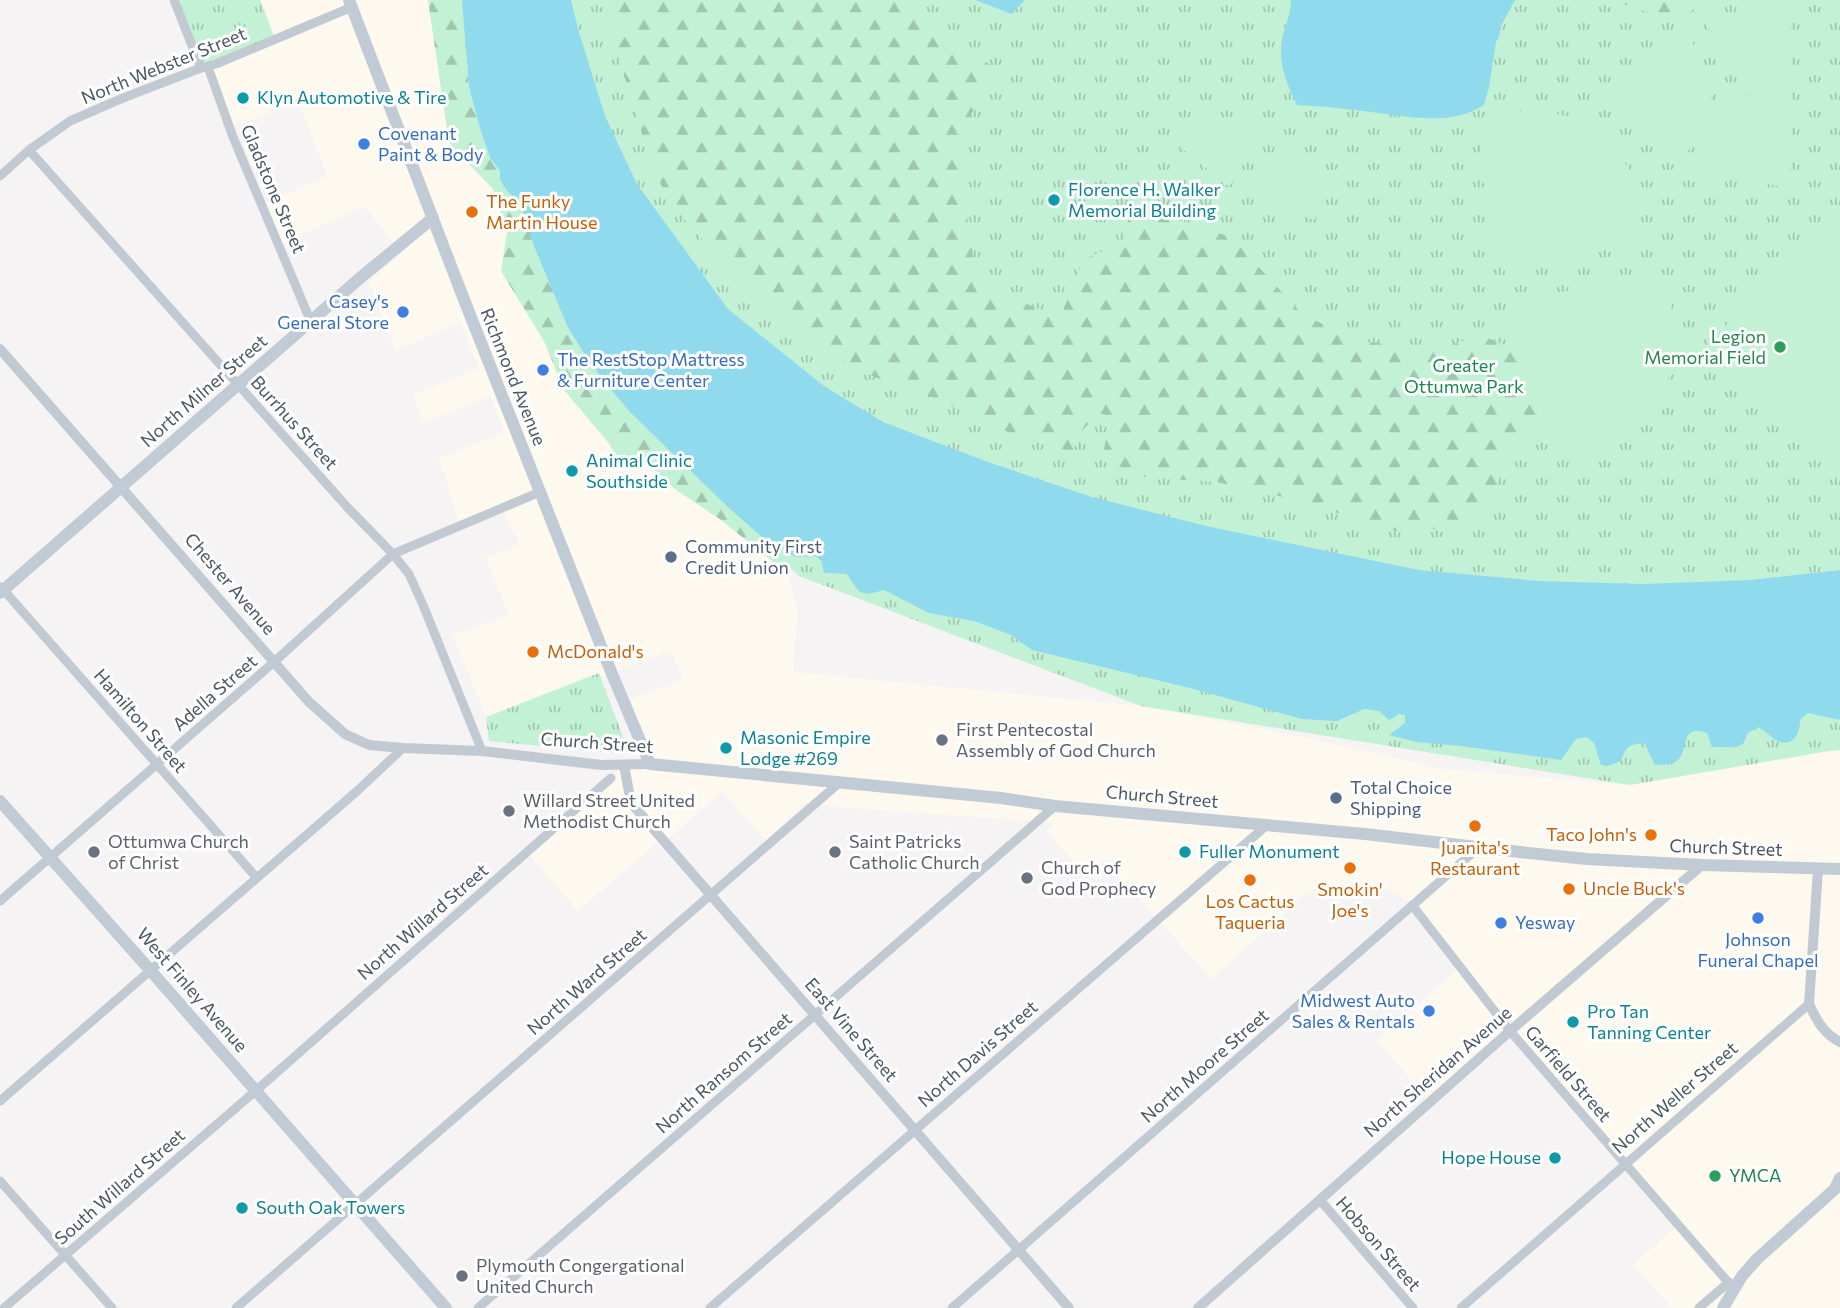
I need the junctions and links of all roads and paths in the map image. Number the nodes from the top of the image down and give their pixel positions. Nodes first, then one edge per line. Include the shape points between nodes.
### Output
1 (174, 0) edge
2 (350, 3) edge
3 (204, 67) junction
4 (30, 150) junction
5 (0, 176) edge
6 (433, 218) junction
7 (311, 323) junction
8 (0, 349) edge
9 (238, 385) junction
10 (121, 486) junction
11 (540, 492) junction
12 (393, 554) junction
13 (1, 590) edge
14 (274, 662) junction
15 (403, 748) junction
16 (482, 751) junction
17 (157, 763) junction
18 (650, 764) junction
19 (624, 765) junction
20 (611, 778) dead end
21 (839, 783) junction
22 (0, 801) edge
23 (1055, 806) junction
24 (1267, 825) junction
25 (1478, 848) junction
26 (50, 857) junction
27 (1702, 865) junction
28 (1818, 869) junction
29 (1840, 869) edge
30 (256, 877) junction
31 (710, 895) junction
32 (0, 901) edge
33 (1412, 905) junction
34 (150, 970) junction
35 (1809, 1004) junction
36 (815, 1015) junction
37 (1510, 1031) junction
38 (1840, 1042) edge
39 (256, 1090) junction
40 (0, 1101) edge
41 (915, 1130) junction
42 (1626, 1164) junction
43 (1840, 1178) edge
44 (0, 1181) edge
45 (1320, 1200) junction
46 (355, 1204) junction
47 (1019, 1250) junction
48 (66, 1255) junction
49 (1732, 1285) junction
50 (4, 1308) edge
51 (112, 1308) edge
52 (236, 1308) edge
53 (446, 1308) edge
54 (478, 1308) edge
55 (710, 1308) edge
56 (952, 1308) edge
57 (1069, 1308) edge
58 (1198, 1308) edge
59 (1413, 1308) edge
60 (1461, 1308) edge
61 (1699, 1308) edge
62 (1723, 1308) edge

1 - 3 street, Gladstone Street
2 - 3 street, North Webster Street
2 - 6 main road, Richmond Avenue
3 - 4 street, North Webster Street via 70,121
3 - 7 street, Gladstone Street
4 - 5 street, North Webster Street
4 - 9 street, Burrhus Street
6 - 7 main road, North Milner Street
6 - 11 main road, Richmond Avenue
7 - 9 main road, North Milner Street
8 - 10 street, Chester Avenue
9 - 10 main road, North Milner Street
9 - 12 street, Burrhus Street
10 - 13 main road, North Milner Street
10 - 14 street, Chester Avenue
11 - 12 street, Adella Street
11 - 18 main road, Richmond Avenue
12 - 14 street, Adella Street
12 - 16 street, Burrhus Street via 420,597
13 - 17 street, Hamilton Street
14 - 15 street, Chester Avenue via 345,734 369,745
14 - 17 street, Adella Street
15 - 16 street, Chester Avenue
15 - 30 street
16 - 19 street, Church Street
17 - 26 street, Adella Street
17 - 30 street, Hamilton Street
18 - 19 street, Church Street
18 - 21 main road, Church Street
19 - 31 street, East Vine Street via 631,803
20 - 39 street, North Willard Street
21 - 23 main road, Church Street
21 - 31 street, North Ward Street
22 - 26 main road, West Finley Avenue
23 - 24 main road, Church Street
23 - 36 street, North Ransom Street
24 - 25 main road, Church Street
24 - 41 street, North Davis Street
25 - 27 main road, Church Street
25 - 33 street, North Moore Street
26 - 32 street, Adella Street
26 - 34 main road, West Finley Avenue
27 - 28 main road, Church Street
27 - 37 street, North Sheridan Avenue
28 - 29 main road, Church Street
28 - 35 street
30 - 34 street
31 - 36 street, East Vine Street
31 - 46 street, North Ward Street
33 - 37 street, Garfield Street
33 - 47 street, North Moore Street
34 - 39 main road, West Finley Avenue
34 - 40 street
35 - 38 street via 1818,1024
35 - 42 street, North Weller Street
36 - 41 street, East Vine Street
36 - 54 street, North Ransom Street
37 - 42 street, Garfield Street
37 - 45 street, North Sheridan Avenue
39 - 46 main road, West Finley Avenue
39 - 48 street, South Willard Street
41 - 47 street, East Vine Street
41 - 55 street, North Davis Street
42 - 49 street, Garfield Street
42 - 60 street, North Weller Street
43 - 49 main road via 1835,1189
44 - 48 street
45 - 58 street, North Sheridan Avenue
45 - 59 street, Hobson Street
46 - 52 street, North Ward Street
46 - 53 main road, West Finley Avenue
47 - 56 street, North Moore Street
47 - 57 street, East Vine Street
48 - 50 street, South Willard Street
48 - 51 street
49 - 61 street
49 - 62 main road

